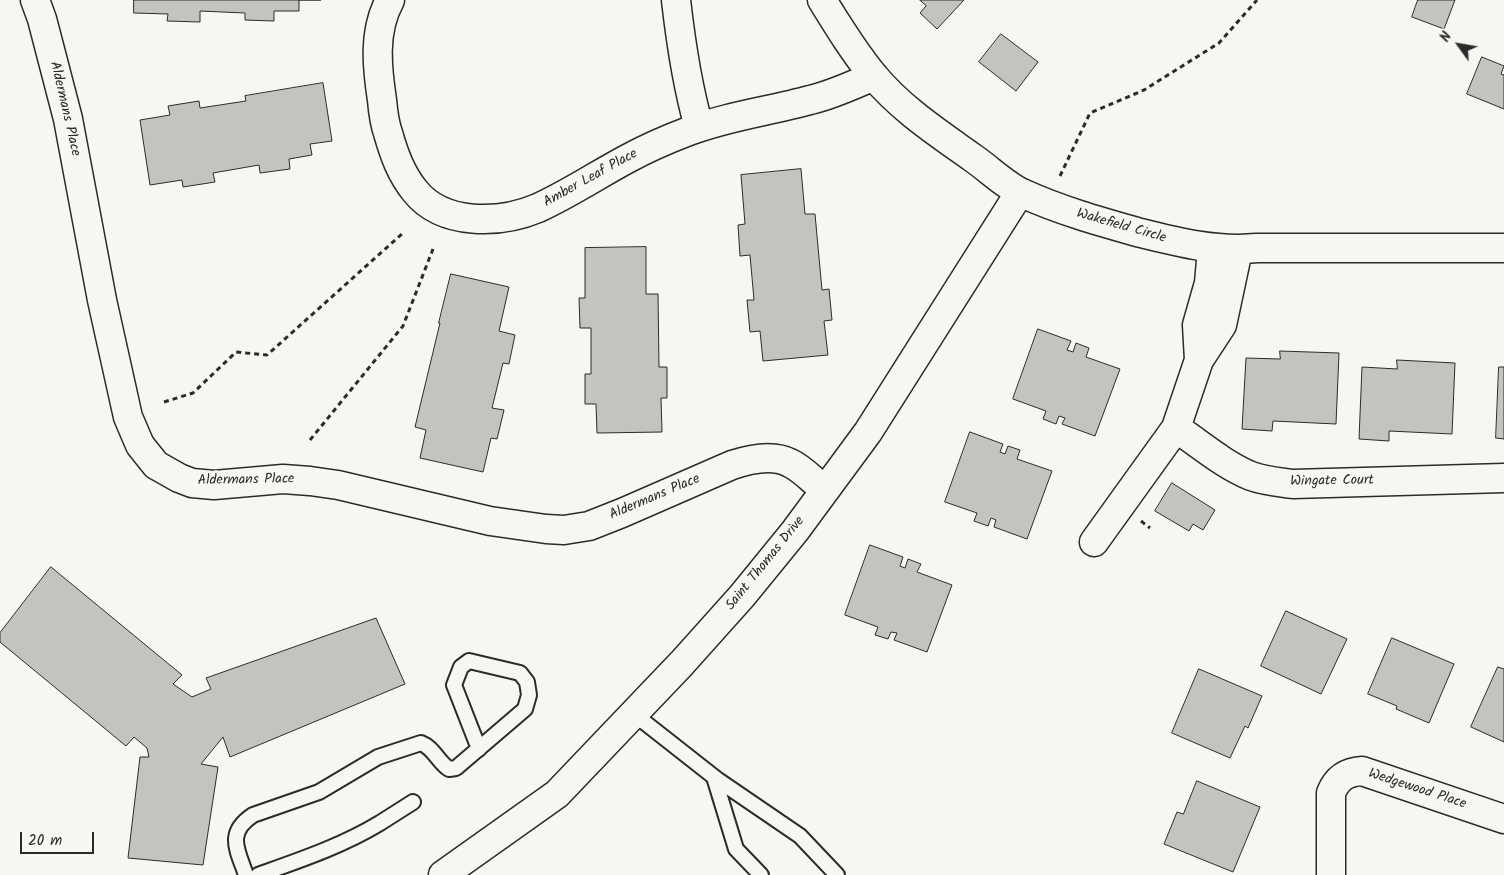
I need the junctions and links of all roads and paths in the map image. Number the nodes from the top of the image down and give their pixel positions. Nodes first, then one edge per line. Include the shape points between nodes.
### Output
1 (35, 0) edge
2 (390, 0) edge
3 (676, 0) edge
4 (822, 0) edge
5 (1257, 0) edge
6 (874, 76) junction
7 (699, 127) junction
8 (1060, 176) dead end
9 (1020, 192) junction
10 (403, 233) dead end
11 (1504, 248) edge
12 (433, 249) dead end
13 (1225, 249) junction
14 (164, 402) dead end
15 (1176, 428) junction
16 (310, 440) dead end
17 (1504, 478) edge
18 (824, 490) junction
19 (1094, 542) dead end
20 (634, 714) junction
21 (479, 749) junction
22 (714, 777) junction
23 (413, 802) dead end
24 (1504, 819) edge
25 (456, 872) edge
26 (246, 875) edge
27 (258, 875) edge
28 (761, 875) edge
29 (837, 875) edge
30 (1330, 875) edge

1 - 18 street, Aldermans Place via 68,119 128,417 140,445 161,469 192,483 282,479 329,484 490,521 564,530 589,526 750,459 781,459
2 - 7 street, Amber Leaf Place via 381,23 377,55 385,126 394,154 415,192 433,207 451,215 490,219 536,209 642,151
3 - 7 street via 684,65
4 - 6 street, Wakefield Circle
5 - 8 path via 1219,44 1144,90 1090,114
6 - 7 street, Amber Leaf Place via 810,101
6 - 9 street, Wakefield Circle via 926,125
9 - 13 street, Wakefield Circle via 1119,227 1167,240
9 - 18 street, Saint Thomas Drive via 878,416
10 - 14 path via 267,355 236,352 193,392
11 - 13 street, Wakefield Circle
12 - 16 path via 403,326
13 - 15 street via 1209,283 1197,325 1199,360
15 - 17 street, Wingate Court via 1231,465 1268,481 1293,484
15 - 19 street
18 - 20 street, Saint Thomas Drive via 742,596
20 - 22 lane
20 - 25 street, Saint Thomas Drive via 557,794
21 - 21 lane via 525,708 529,695 527,682 520,673 469,661 461,668 454,685
21 - 26 lane via 456,768 449,769 428,746 421,743 378,757 320,792 253,815 236,831 236,848
22 - 28 lane via 736,849
22 - 29 lane via 800,836
23 - 27 lane via 344,842
24 - 30 street, Wedgewood Place via 1362,771 1351,772 1336,781 1330,793

